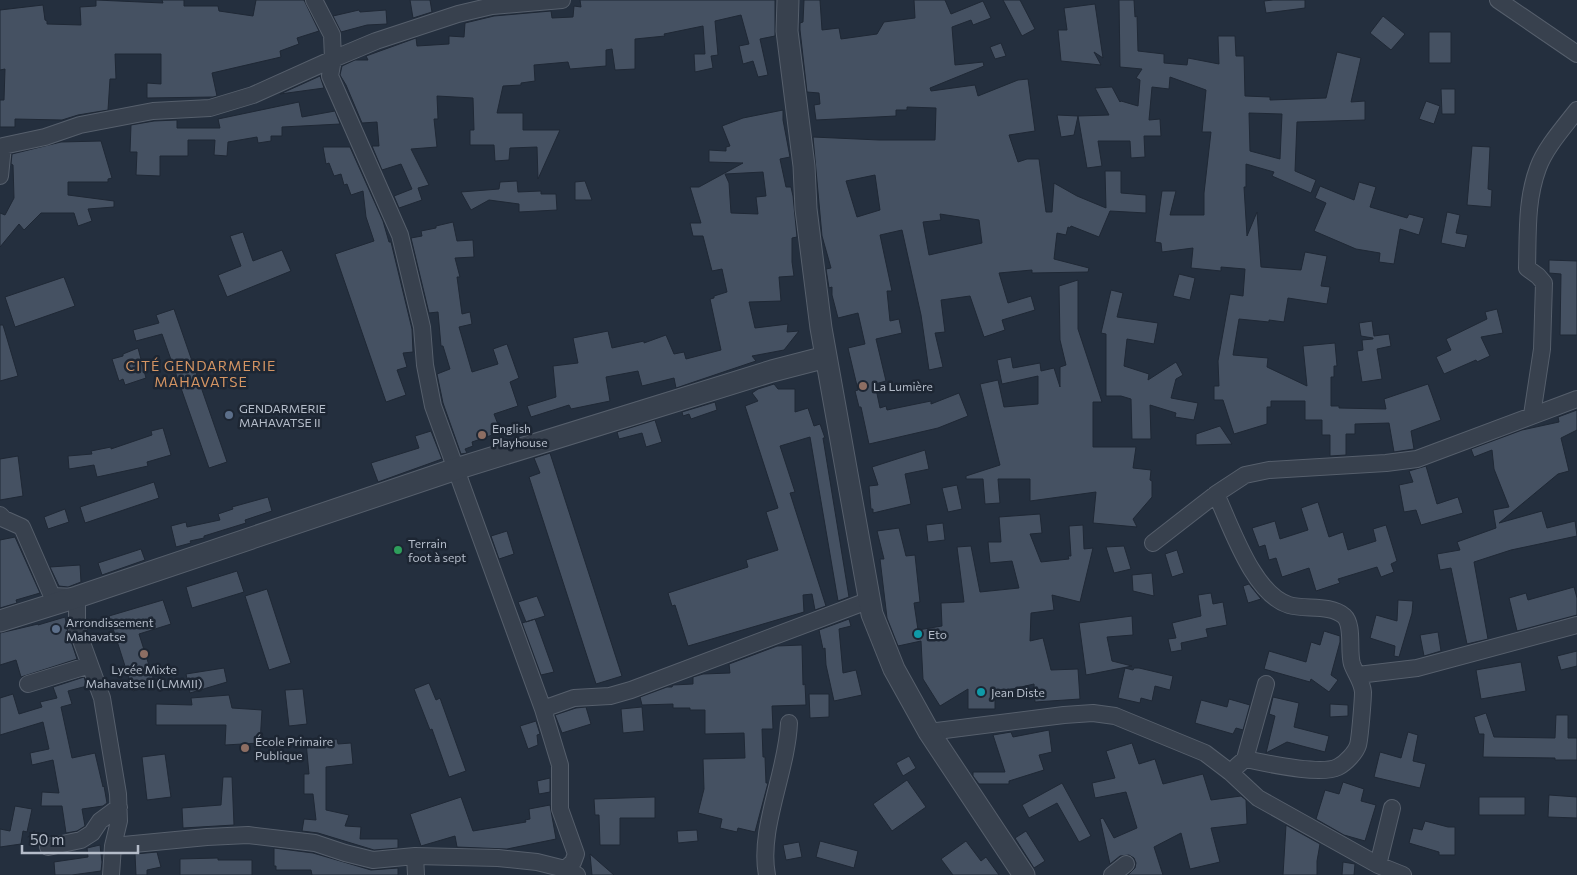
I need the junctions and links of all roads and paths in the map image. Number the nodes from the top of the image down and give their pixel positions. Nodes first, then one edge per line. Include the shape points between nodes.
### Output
1 (314, 0) edge
2 (562, 0) edge
3 (788, 0) edge
4 (1498, 0) edge
5 (1577, 54) edge
6 (332, 59) junction
7 (1577, 110) edge
8 (0, 176) edge
9 (826, 357) junction
10 (1577, 399) edge
11 (1532, 415) junction
12 (456, 469) junction
13 (1216, 494) junction
14 (0, 515) edge
15 (1153, 544) dead end
16 (77, 597) junction
17 (870, 600) junction
18 (0, 621) edge
19 (1577, 625) edge
20 (90, 665) junction
21 (1358, 675) junction
22 (28, 684) dead end
23 (1266, 684) dead end
24 (543, 709) junction
25 (789, 723) dead end
26 (929, 732) junction
27 (1245, 759) junction
28 (1230, 772) junction
29 (119, 807) junction
30 (1392, 808) dead end
31 (113, 846) junction
32 (48, 847) dead end
33 (415, 856) junction
34 (1126, 864) dead end
35 (1378, 865) junction
36 (571, 872) edge
37 (111, 875) edge
38 (416, 875) edge
39 (767, 875) edge
40 (1024, 875) edge
41 (1112, 875) edge
42 (1403, 875) edge

1 - 6 street via 332,35
2 - 6 street via 492,6 458,14
3 - 9 street via 787,31
4 - 5 street
6 - 8 street via 253,95 210,108 153,111 80,125 3,146
6 - 12 street via 330,76 400,235 422,327 433,406
7 - 11 street via 1538,166 1529,200 1527,268 1544,283 1542,349
9 - 12 street
9 - 17 street
10 - 11 street
11 - 13 street via 1417,459 1269,470 1245,475
12 - 16 street
12 - 24 street
13 - 15 street
13 - 21 street via 1252,573 1273,597 1289,605 1330,609 1344,616 1349,624 1352,664
14 - 16 street via 22,527 52,596
16 - 18 street
16 - 20 street via 77,629
17 - 24 street via 630,690 610,696 574,698
17 - 26 street via 874,622 894,669
19 - 21 street via 1417,668
20 - 22 street
20 - 29 street via 102,698
21 - 27 street via 1363,691 1358,744 1352,755 1338,767 1316,770
23 - 27 street
24 - 36 street via 560,765 560,808 576,854
25 - 39 street via 788,743 765,841
26 - 28 street via 1093,713 1115,716 1205,754
26 - 40 street
27 - 28 street
28 - 35 street via 1258,798
29 - 31 street
29 - 32 street via 81,840
30 - 35 street
31 - 33 street via 248,835 315,843 374,860
31 - 37 street
33 - 36 street via 498,858 537,862
33 - 38 street
34 - 41 street
35 - 42 street

